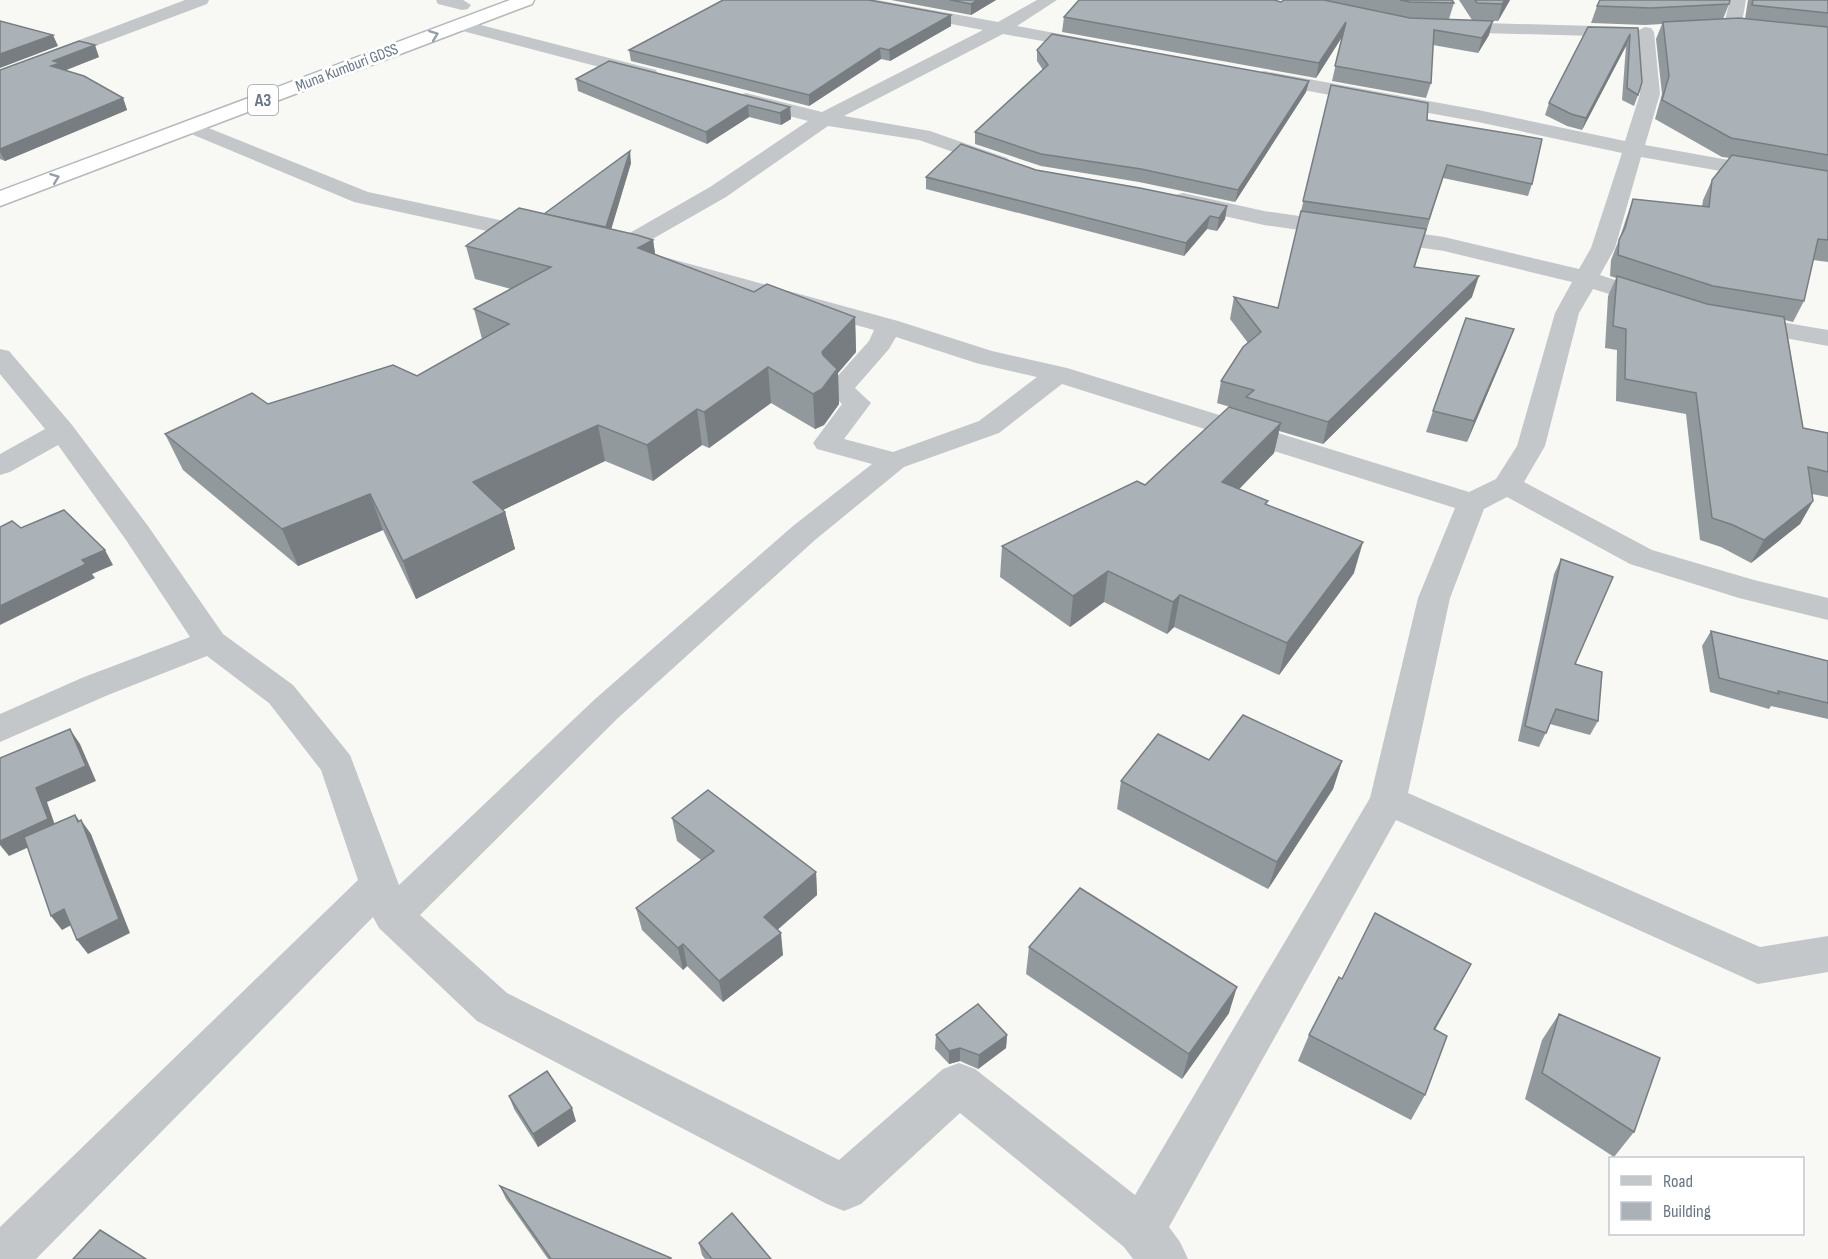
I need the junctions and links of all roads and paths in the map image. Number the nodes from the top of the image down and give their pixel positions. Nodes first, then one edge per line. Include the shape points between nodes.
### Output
1 (201, 0) edge
2 (526, 0) edge
3 (850, 0) edge
4 (1049, 0) edge
5 (1738, 0) edge
6 (460, 2) edge
7 (1455, 9) dead end
8 (461, 25) junction
9 (1430, 27) edge
10 (1001, 28) junction
11 (1465, 28) junction
12 (1732, 28) junction
13 (1711, 29) edge
14 (1754, 30) edge
15 (1112, 49) edge
16 (297, 67) dead end
17 (1247, 74) edge
18 (0, 76) edge
19 (665, 78) edge
20 (733, 96) edge
21 (824, 119) junction
22 (191, 127) junction
23 (1634, 149) junction
24 (1024, 171) edge
25 (1828, 184) edge
26 (1162, 196) edge
27 (0, 199) edge
28 (558, 239) edge
29 (1585, 278) junction
30 (1675, 308) edge
31 (1722, 320) edge
32 (889, 326) junction
33 (1828, 338) edge
34 (0, 357) edge
35 (1058, 374) junction
36 (62, 431) junction
37 (894, 461) junction
38 (0, 466) edge
39 (1507, 485) junction
40 (1472, 503) junction
41 (1828, 609) edge
42 (211, 642) junction
43 (0, 729) edge
44 (1388, 800) junction
45 (386, 901) junction
46 (1828, 954) edge
47 (1152, 1244) edge
48 (2, 1259) edge

1 - 18 street
2 - 8 highway, Muna Kumburi GDSS / A3
3 - 10 street
4 - 10 street
5 - 12 street
6 - 16 highway, Muna Kumburi GDSS / A3
7 - 11 street
8 - 19 street
22 -> 8 highway, Muna Kumburi GDSS / A3
9 - 11 street
10 - 15 street
10 - 21 street
11 - 23 street via 1656,32 1650,94
12 - 13 street
12 - 14 street
17 - 23 street
20 - 21 street
21 - 24 street via 923,135
21 - 32 street via 718,192 604,249
27 -> 22 highway, Muna Kumburi GDSS / A3
22 - 28 street via 362,197
23 - 25 street
23 - 29 street via 1603,248
26 - 29 street via 1263,218 1444,244
29 - 30 street
29 - 39 street via 1567,313 1531,446
31 - 33 street
32 - 35 street via 985,357
32 - 37 street via 880,344 839,389 857,403 827,443
34 - 36 street
35 - 37 street via 989,428
35 - 40 street
36 - 38 street
36 - 42 street
37 - 45 street via 804,532
39 - 40 street
39 - 41 street via 1641,557
40 - 44 street via 1434,598
42 - 43 street via 96,686
42 - 45 street via 281,694 337,765
44 - 46 street via 1758,966
44 - 47 street
45 - 47 street via 492,1007 844,1187 959,1084
45 - 48 street

